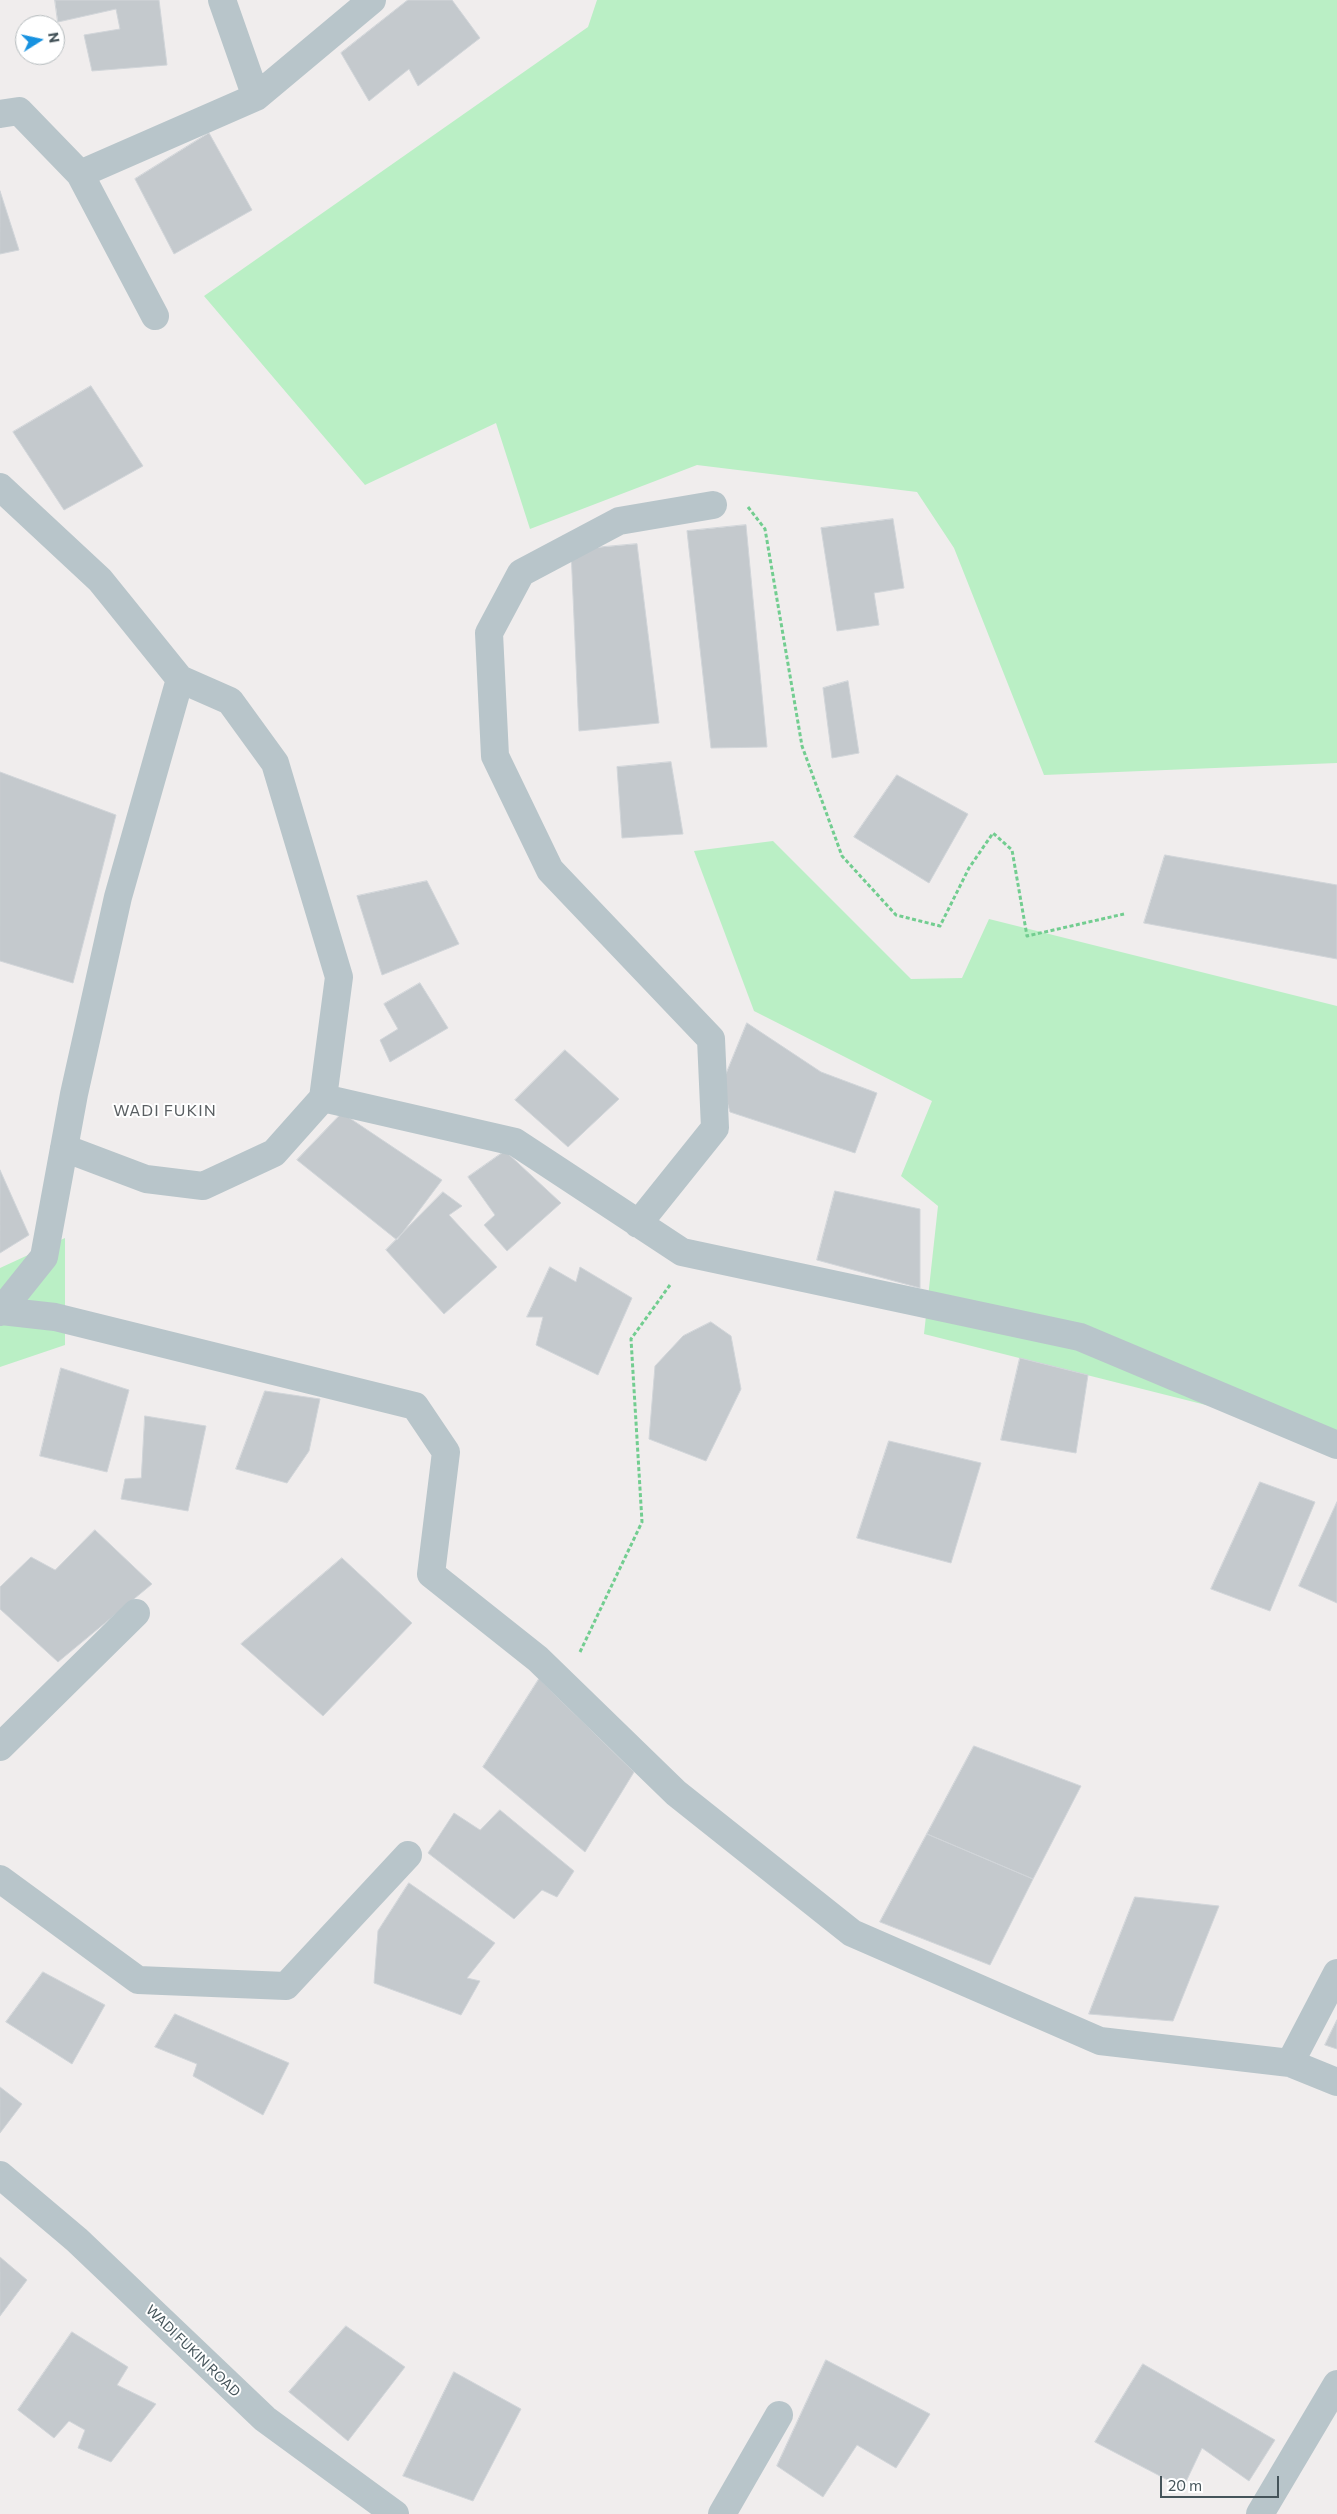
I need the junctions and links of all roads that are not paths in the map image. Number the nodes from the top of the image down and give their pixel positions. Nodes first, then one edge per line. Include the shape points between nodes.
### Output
1 (222, 0) edge
2 (372, 0) edge
3 (256, 97) junction
4 (0, 114) edge
5 (80, 174) junction
6 (155, 316) dead end
7 (0, 487) edge
8 (713, 504) road end
9 (180, 679) junction
10 (323, 1098) junction
11 (64, 1148) junction
12 (638, 1224) junction
13 (0, 1311) edge
14 (1337, 1445) edge
15 (136, 1613) dead end
16 (0, 1746) edge
17 (408, 1855) dead end
18 (0, 1879) edge
19 (1337, 1973) edge
20 (1290, 2063) junction
21 (1337, 2082) edge
22 (0, 2175) edge
23 (1337, 2384) edge
24 (779, 2415) dead end
25 (395, 2514) edge
26 (722, 2514) edge
27 (1260, 2514) edge

1 - 3 street
2 - 3 street
3 - 5 street
4 - 5 street via 19,111
5 - 6 street
7 - 9 street via 100,580
8 - 12 street via 619,521 521,573 489,633 495,756 550,870 711,1040 715,1128
9 - 10 street via 230,701 274,763 340,977
9 - 11 street via 118,897
10 - 11 street via 274,1154 203,1186 146,1180
10 - 12 street via 514,1142
11 - 13 street via 44,1257
12 - 14 street via 682,1252 1080,1337
13 - 20 street via 55,1317 415,1406 446,1452 431,1574 538,1659 676,1793 852,1933 1100,2041
15 - 16 street
17 - 18 street via 286,1986 138,1980
19 - 20 street
20 - 21 street
22 - 25 street, WADI FUKIN ROAD via 78,2240 265,2419
23 - 27 street
24 - 26 street

